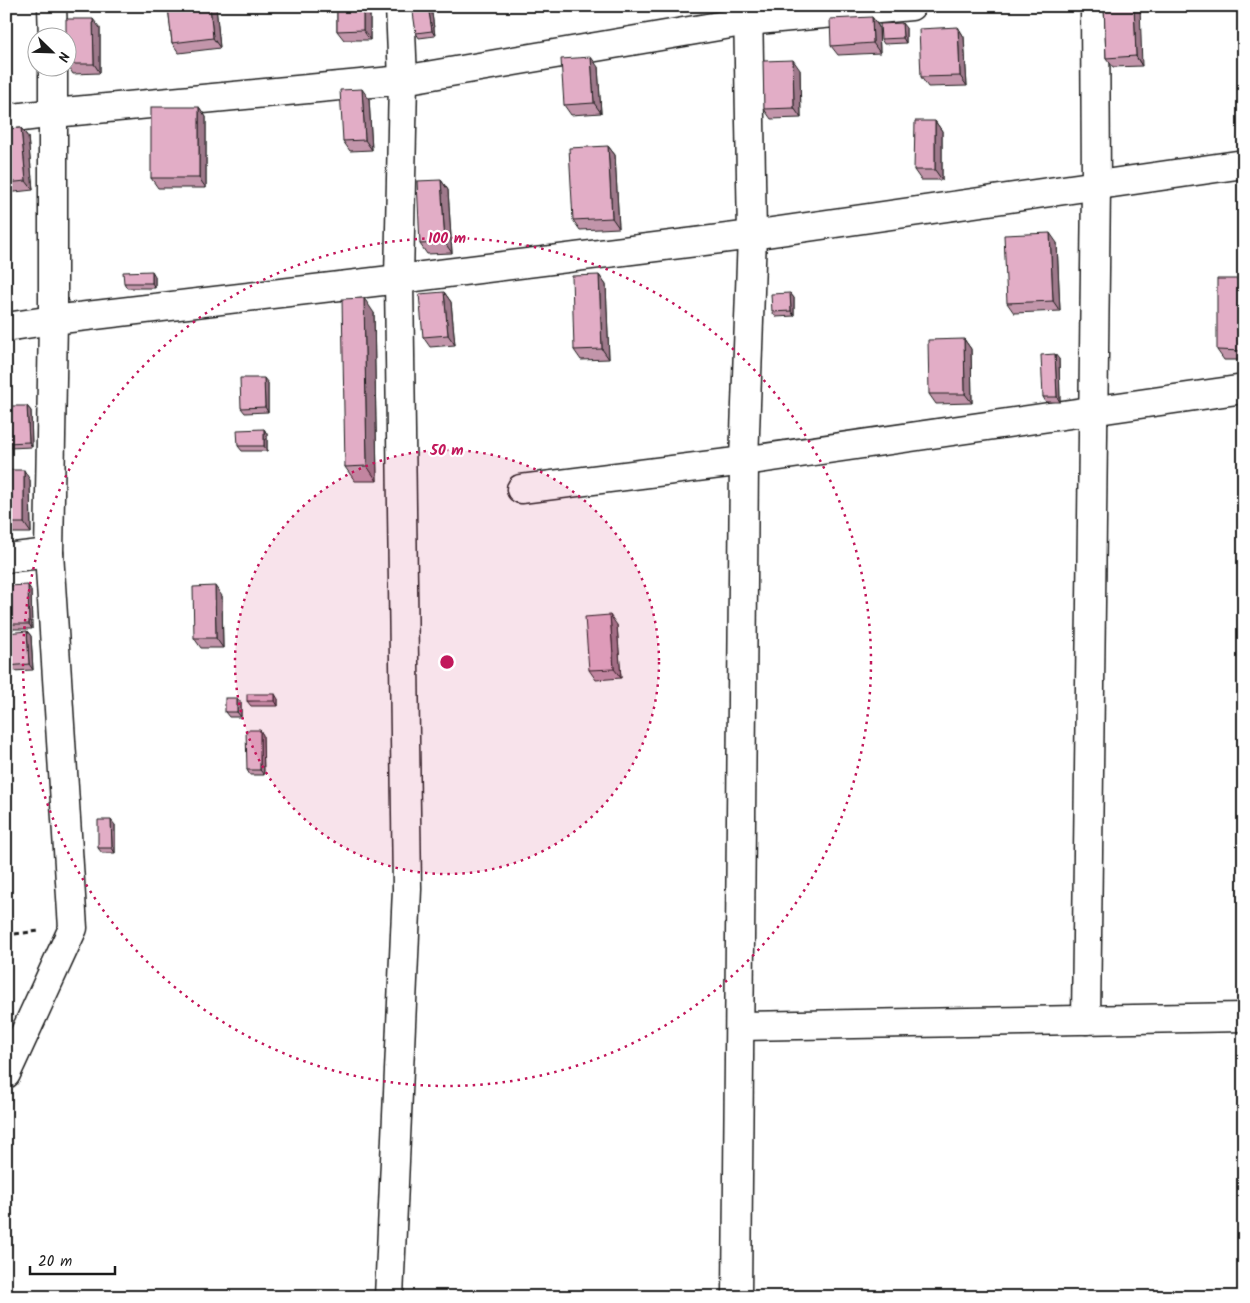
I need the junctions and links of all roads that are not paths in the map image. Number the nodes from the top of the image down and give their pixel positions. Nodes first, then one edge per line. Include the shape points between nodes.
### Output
1 (52, 6) edge
2 (400, 6) edge
3 (911, 6) edge
4 (1095, 6) edge
5 (748, 14) edge
6 (53, 28) edge
7 (53, 78) edge
8 (403, 80) junction
9 (54, 113) junction
10 (6, 119) edge
11 (1244, 164) edge
12 (1096, 186) junction
13 (752, 235) junction
14 (398, 280) junction
15 (53, 320) junction
16 (6, 327) edge
17 (1244, 389) edge
18 (1094, 411) junction
19 (744, 460) junction
20 (521, 489) dead end
21 (49, 553) junction
22 (6, 558) edge
23 (1244, 1016) edge
24 (1086, 1020) junction
25 (740, 1026) junction
26 (6, 1074) edge
27 (390, 1297) edge
28 (737, 1297) edge

1 - 6 street
2 - 8 street
3 - 5 street
4 - 12 street
5 - 8 street
5 - 13 street
7 - 9 street
8 - 9 street
8 - 14 street
9 - 10 street
9 - 15 street
11 - 12 street
12 - 13 street
12 - 18 street
13 - 14 street
13 - 19 street
14 - 15 street
14 - 27 street via 407,889
15 - 16 street
15 - 21 street
17 - 18 street
18 - 19 street
18 - 24 street
19 - 20 street
19 - 25 street
21 - 22 street
21 - 26 street via 73,928
23 - 24 street
24 - 25 street
25 - 28 street

